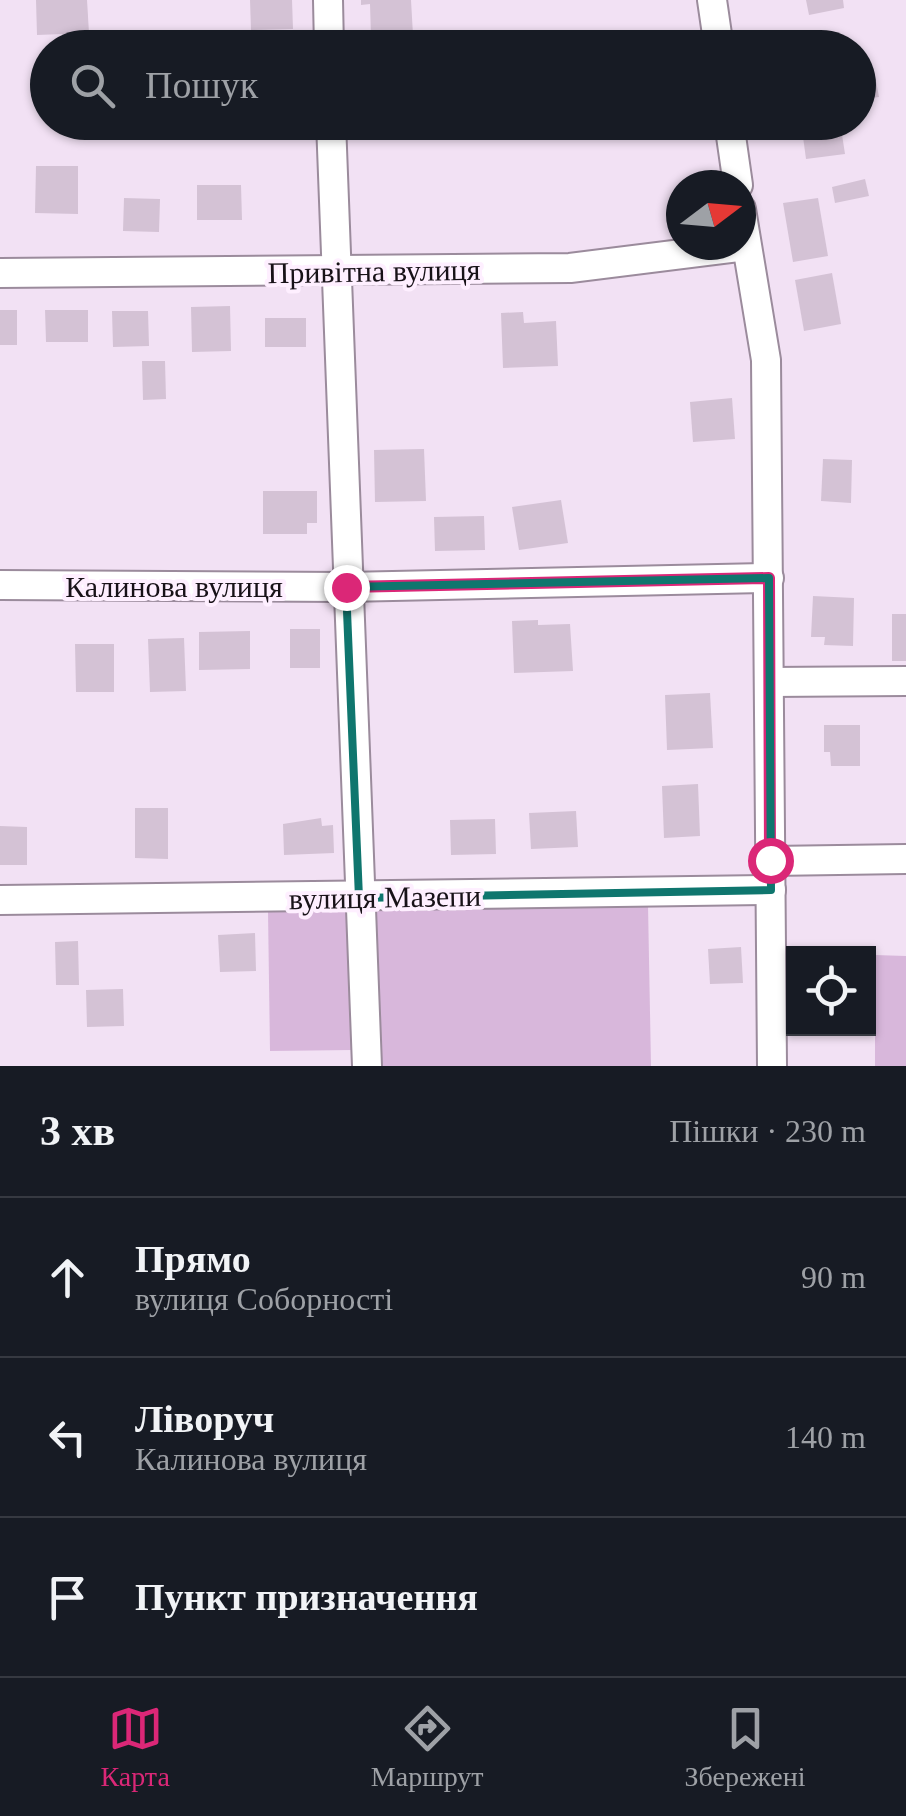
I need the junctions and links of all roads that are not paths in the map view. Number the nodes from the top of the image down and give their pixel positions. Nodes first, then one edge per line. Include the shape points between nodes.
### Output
1 (328, 0) edge
2 (712, 0) edge
3 (329, 30) edge
4 (716, 30) edge
5 (331, 140) edge
6 (732, 140) edge
7 (736, 170) edge
8 (666, 256) edge
9 (748, 260) edge
10 (0, 273) edge
11 (334, 273) junction
12 (769, 578) junction
13 (0, 585) edge
14 (346, 587) junction
15 (906, 681) edge
16 (770, 682) junction
17 (770, 860) junction
18 (906, 860) edge
19 (771, 890) junction
20 (359, 898) junction
21 (0, 900) edge
22 (368, 1066) edge
23 (772, 1066) edge

1 - 3 street
2 - 4 street
5 - 11 street
6 - 7 street
8 - 11 street, Привітна вулиця via 570,268
9 - 12 street via 766,360
10 - 11 street, Привітна вулиця
11 - 14 street
12 - 14 street, Калинова вулиця
12 - 16 street
13 - 14 street, Калинова вулиця
14 - 20 street
15 - 16 street
16 - 17 street
17 - 18 street
17 - 19 street
19 - 20 street, вулиця Мазепи
19 - 23 street
20 - 21 street, вулиця Мазепи
20 - 22 street

